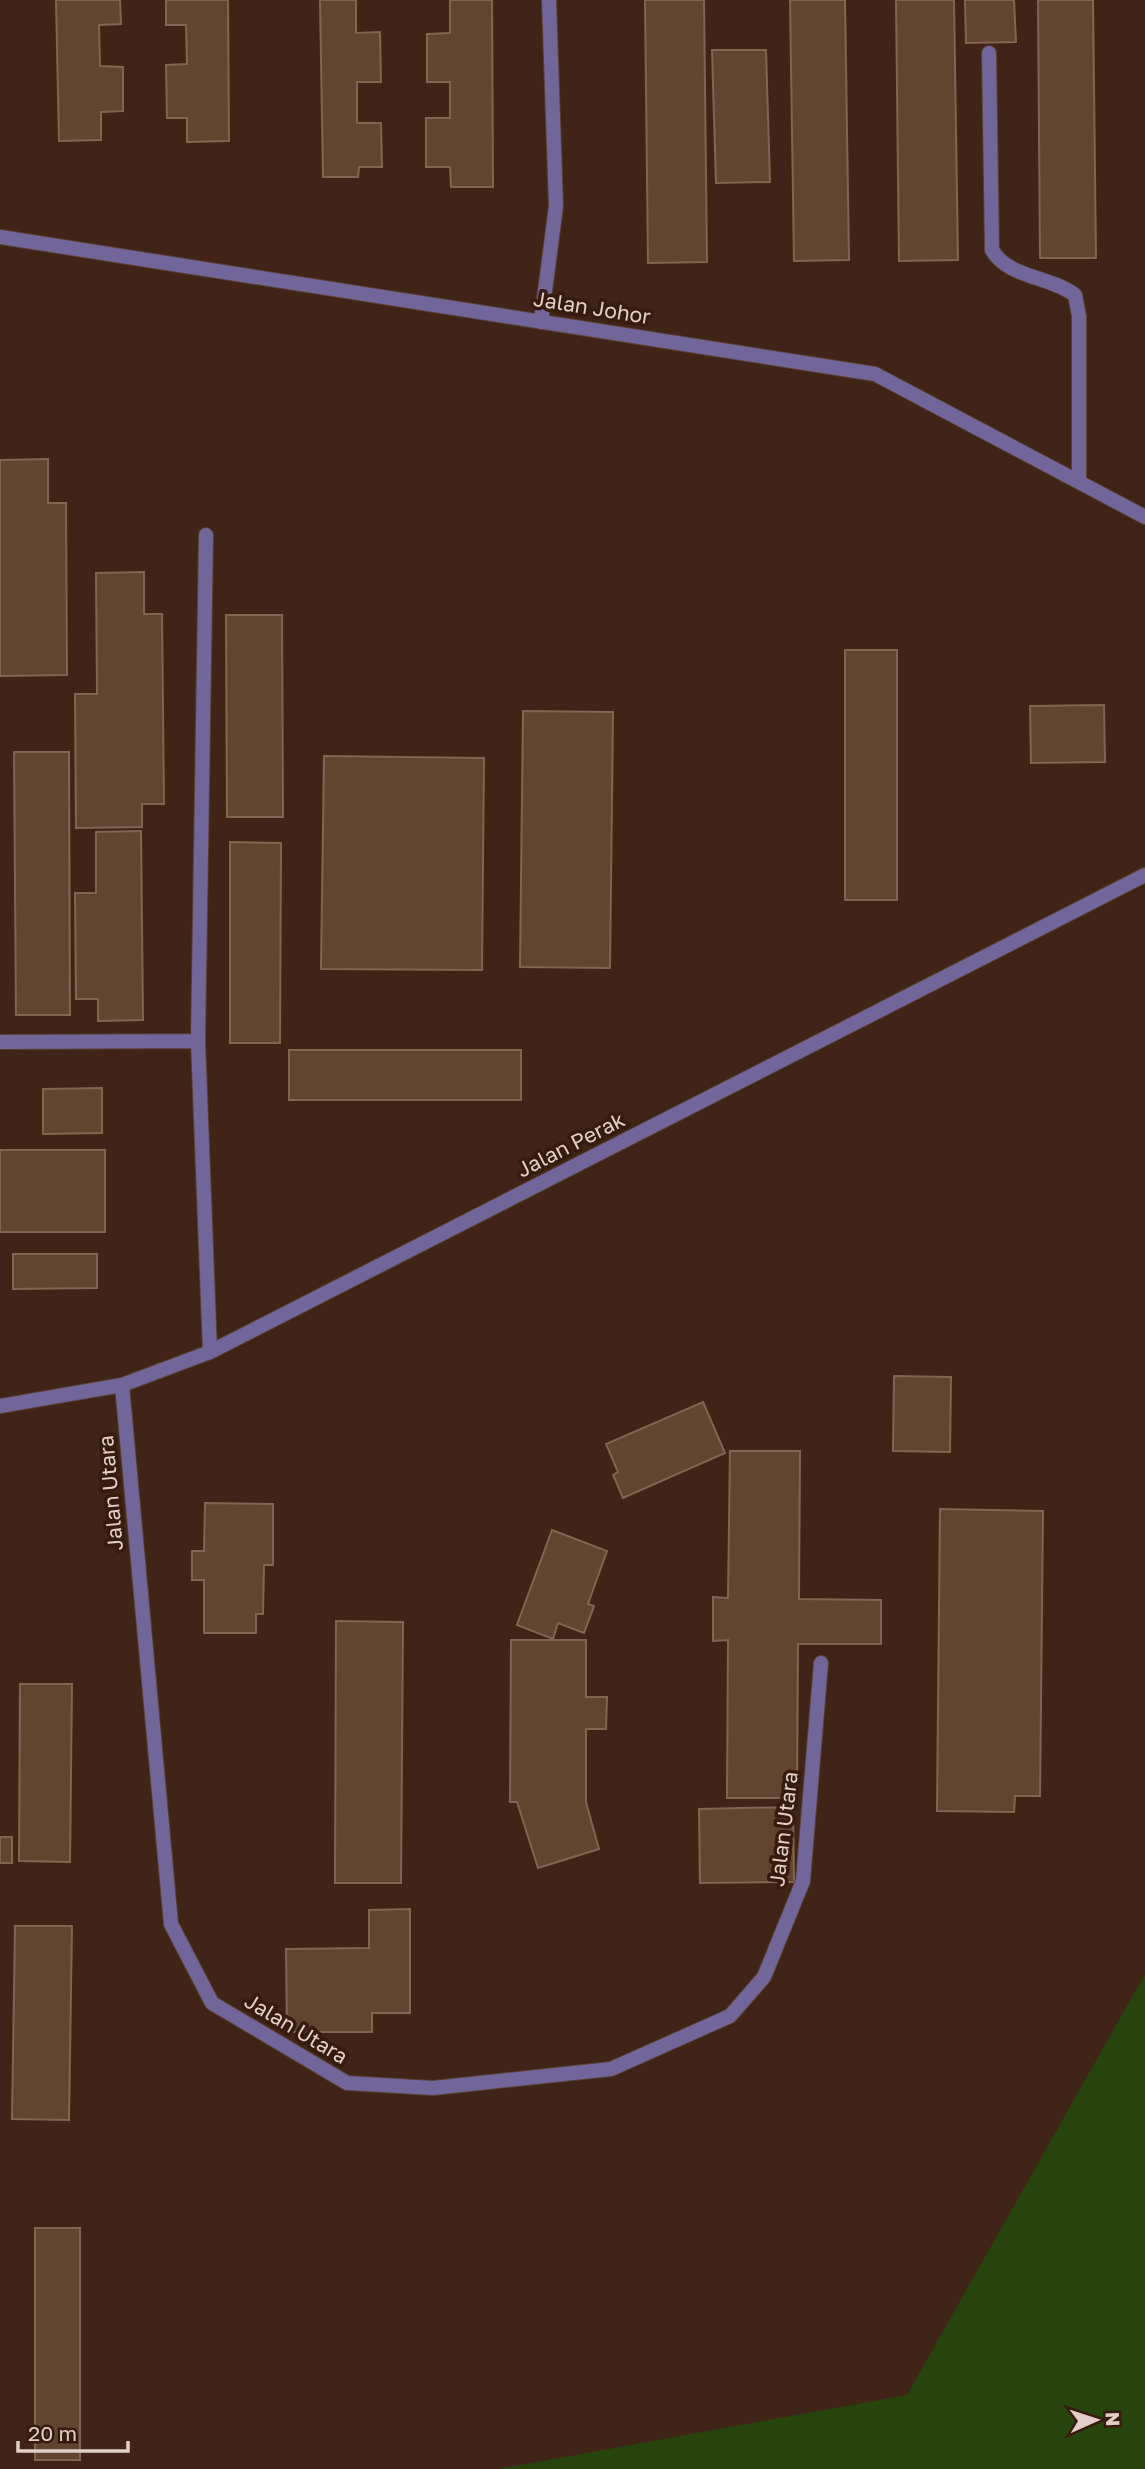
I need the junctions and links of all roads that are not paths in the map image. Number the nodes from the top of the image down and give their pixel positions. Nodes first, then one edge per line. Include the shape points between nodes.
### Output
1 (549, 0) edge
2 (989, 53) dead end
3 (0, 237) edge
4 (541, 322) junction
5 (1079, 482) junction
6 (1145, 517) edge
7 (206, 535) dead end
8 (1145, 876) edge
9 (198, 1041) junction
10 (0, 1042) edge
11 (210, 1352) junction
12 (122, 1385) junction
13 (0, 1406) edge
14 (821, 1663) dead end

1 - 4 street via 556,206
2 - 5 street via 992,250 1010,267 1075,295 1079,316
3 - 4 street, Jalan Johor
4 - 5 street, Jalan Johor via 875,374
5 - 6 street, Jalan Johor
7 - 9 street
8 - 11 street, Jalan Perak
9 - 10 street
9 - 11 street
11 - 12 street, Jalan Perak
12 - 13 street, Jalan Perak
12 - 14 street, Jalan Utara via 172,1924 212,2003 347,2083 433,2088 611,2069 730,2016 764,1977 803,1881

